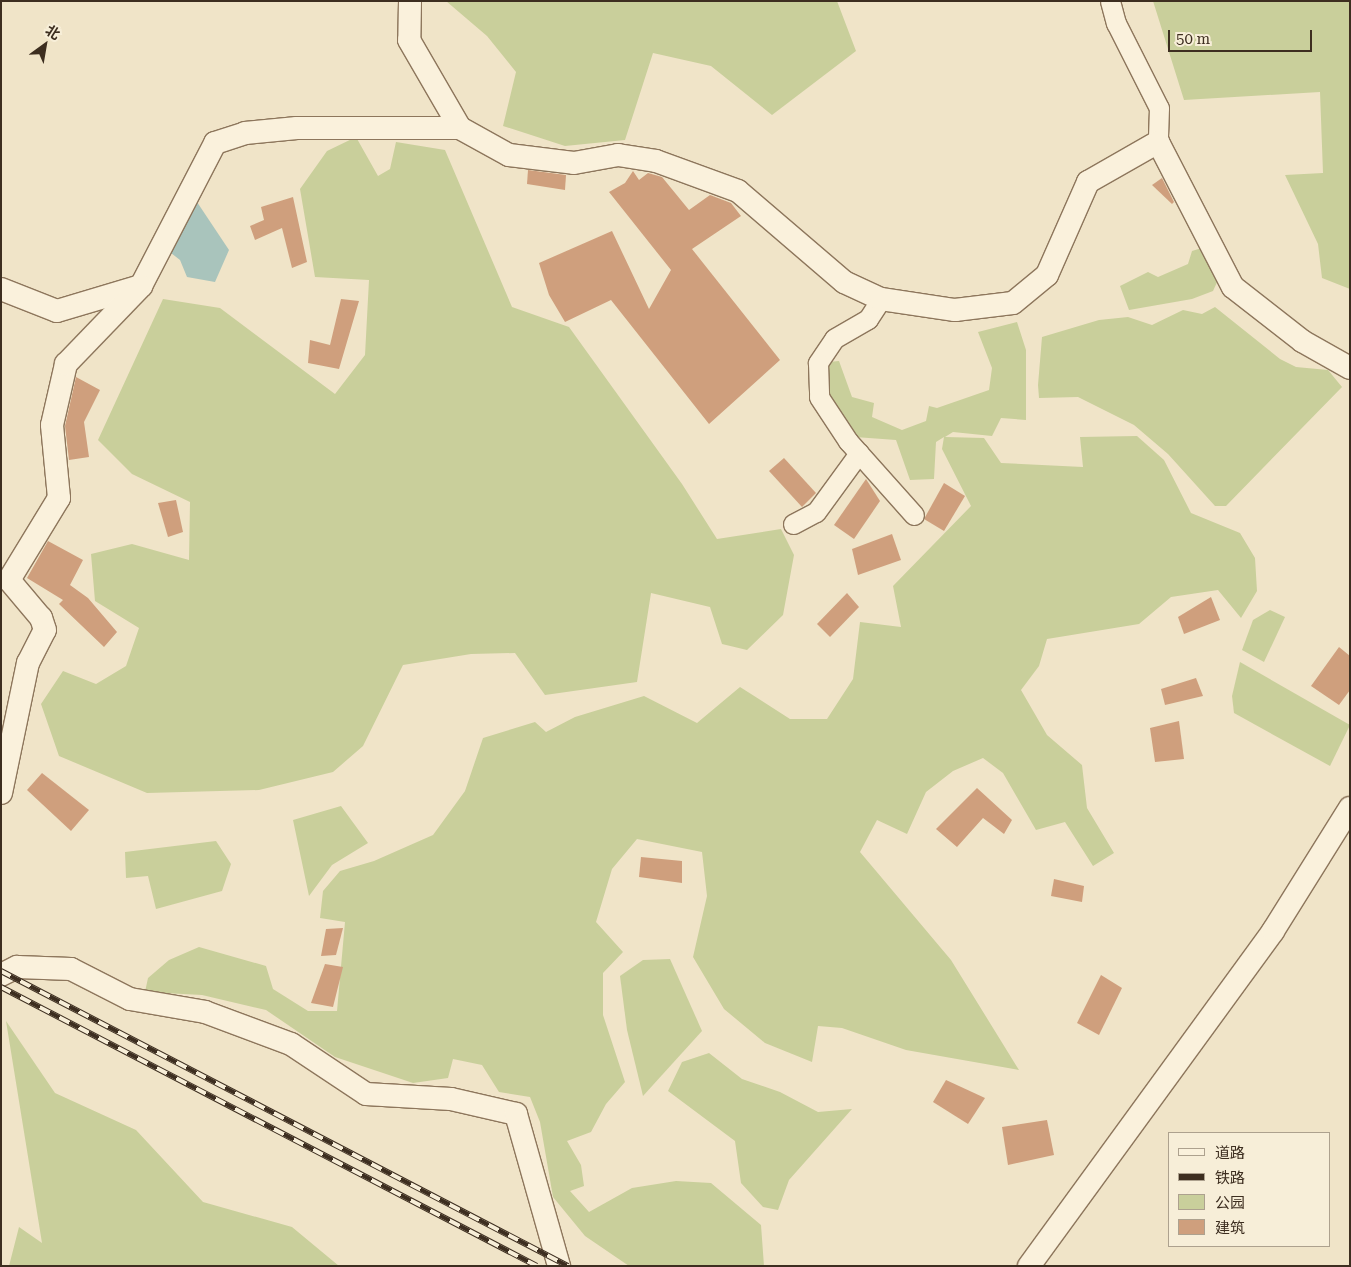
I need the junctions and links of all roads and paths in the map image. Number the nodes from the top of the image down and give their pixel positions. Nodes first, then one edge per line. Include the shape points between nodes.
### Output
1 (410, 1) edge
2 (1110, 1) edge
3 (460, 128) junction
4 (1158, 142) junction
5 (141, 286) junction
6 (1, 290) edge
7 (881, 299) junction
8 (1350, 368) edge
9 (859, 453) junction
10 (914, 515) dead end
11 (793, 524) dead end
12 (1, 792) edge
13 (1350, 808) edge
14 (1, 975) edge
15 (559, 1266) edge
16 (1029, 1266) edge

1 - 3 street via 409,40
2 - 4 street via 1116,23 1159,108
3 - 5 street via 297,128 246,133 216,143
3 - 7 street via 509,155 574,163 628,156 656,161 738,191 844,282
4 - 7 street via 1088,182 1047,274 1013,303 955,310
4 - 8 street via 1233,287 1302,341
5 - 6 street via 57,311
5 - 12 street via 66,364 52,425 59,498 9,580 41,618 45,630 28,663
7 - 9 street via 868,319 834,340 818,363 819,397
9 - 10 street
9 - 11 street via 816,512
13 - 16 street via 1273,931
14 - 15 street via 17,967 71,969 130,998 205,1012 291,1044 366,1094 451,1099 516,1114

